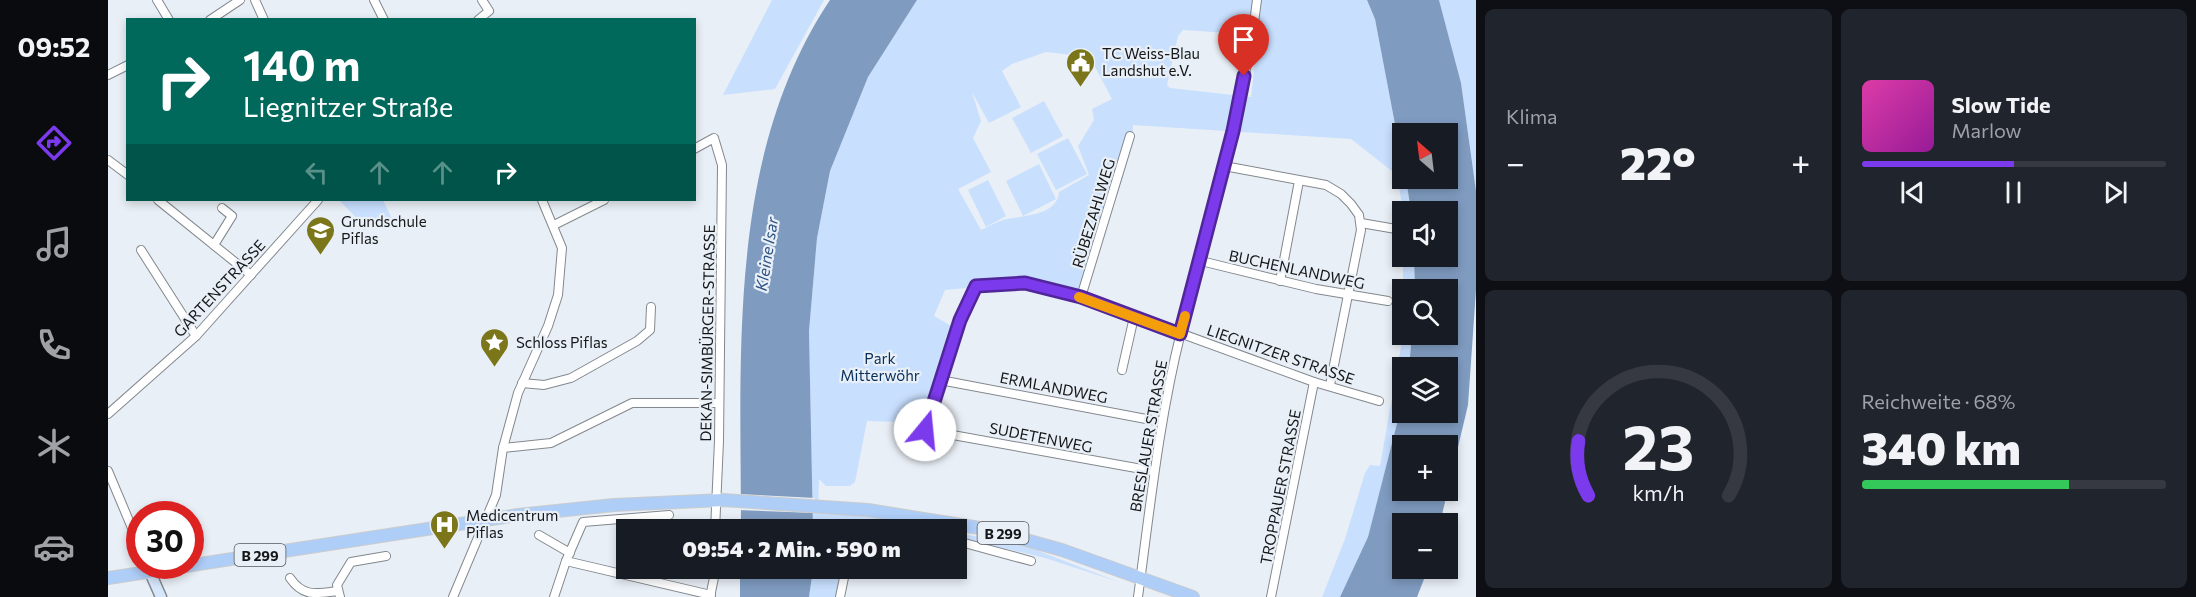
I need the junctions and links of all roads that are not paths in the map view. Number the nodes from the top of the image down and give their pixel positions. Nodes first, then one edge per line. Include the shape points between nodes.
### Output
1 (157, 0) edge
2 (240, 0) edge
3 (255, 0) edge
4 (374, 0) edge
5 (482, 0) edge
6 (1257, 0) edge
7 (168, 18) edge
8 (213, 18) edge
9 (263, 18) edge
10 (383, 18) edge
11 (480, 18) edge
12 (126, 66) edge
13 (108, 75) edge
14 (1130, 136) dead end
15 (696, 148) edge
16 (108, 160) edge
17 (1224, 166) junction
18 (126, 174) edge
19 (1299, 181) junction
20 (160, 201) edge
21 (317, 201) edge
22 (542, 201) edge
23 (602, 201) edge
24 (222, 208) dead end
25 (1361, 223) junction
26 (554, 225) junction
27 (1392, 228) edge
28 (214, 245) junction
29 (141, 250) dead end
30 (1201, 261) junction
31 (251, 275) junction
32 (1280, 281) junction
33 (1348, 295) junction
34 (1081, 297) junction
35 (1388, 301) dead end
36 (651, 307) dead end
37 (1134, 317) junction
38 (1180, 334) junction
39 (196, 336) junction
40 (1122, 370) dead end
41 (940, 380) junction
42 (522, 382) junction
43 (1314, 382) junction
44 (1330, 385) junction
45 (1379, 401) dead end
46 (718, 403) junction
47 (108, 414) edge
48 (1162, 422) junction
49 (925, 430) joint
50 (503, 448) junction
51 (108, 471) edge
52 (1153, 471) junction
53 (719, 500) junction
54 (126, 514) edge
55 (669, 515) dead end
56 (716, 519) edge
57 (486, 520) junction
58 (539, 535) dead end
59 (967, 544) edge
60 (386, 556) dead end
61 (568, 557) junction
62 (204, 561) edge
63 (1031, 561) dead end
64 (126, 574) edge
65 (1140, 576) junction
66 (108, 578) edge
67 (290, 578) dead end
68 (153, 579) edge
69 (714, 579) edge
70 (844, 579) edge
71 (339, 594) edge
72 (711, 596) edge
73 (161, 597) edge
74 (453, 597) edge
75 (554, 597) edge
76 (840, 597) edge
77 (1138, 597) edge
78 (1193, 597) edge
79 (1271, 597) edge

1 - 7 street
2 - 8 street
3 - 9 street
4 - 10 street
5 - 11 street via 489,11
6 - 17 street, BRESLAUER STRASSE
12 - 13 street
14 - 34 street, RÜBEZAHLWEG
15 - 46 street, DEKAN-SIMBÜRGER-STRASSE via 714,138 722,165
16 - 18 street
17 - 19 street
17 - 30 street, BRESLAUER STRASSE
19 - 25 street via 1326,185 1351,204
19 - 32 street
20 - 28 street
21 - 31 street, GARTENSTRASSE
22 - 26 street
23 - 26 street
24 - 28 street via 232,216
25 - 27 street
25 - 33 street
26 - 42 street via 562,248 560,287 549,326
28 - 31 street
29 - 39 street
30 - 32 street, BUCHENLANDWEG
30 - 38 street, BRESLAUER STRASSE
31 - 39 street, GARTENSTRASSE
32 - 33 street, BUCHENLANDWEG
33 - 35 street, BUCHENLANDWEG
33 - 44 street
34 - 37 street, LIEGNITZER STRASSE
34 - 41 street, LIEGNITZER STRASSE via 1025,283 976,286 967,301
36 - 42 street via 650,330 637,341 556,383
37 - 38 street, LIEGNITZER STRASSE
37 - 40 street
38 - 43 street, LIEGNITZER STRASSE
38 - 48 street, BRESLAUER STRASSE
39 - 47 street, GARTENSTRASSE
41 - 48 street, ERMLANDWEG
41 - 49 street, LIEGNITZER STRASSE
42 - 50 street
43 - 44 street, LIEGNITZER STRASSE
43 - 79 street, TROPPAUER STRASSE
44 - 45 street, LIEGNITZER STRASSE
46 - 50 street via 632,403 551,443
46 - 53 street, DEKAN-SIMBÜRGER-STRASSE
48 - 52 street, BRESLAUER STRASSE
49 - 52 street, SUDETENWEG
50 - 57 street via 496,495
51 - 54 street
52 - 65 street, BRESLAUER STRASSE
53 - 56 street, DEKAN-SIMBÜRGER-STRASSE
53 - 57 main road, B 299 via 603,506
53 - 65 main road, B 299 via 833,507 986,528
55 - 61 street via 583,522
57 - 62 main road, B 299
57 - 74 street
58 - 61 street
59 - 63 street
60 - 71 street via 351,562 341,577
61 - 72 street
61 - 75 street
64 - 66 main road, B 299
65 - 77 street, BRESLAUER STRASSE
65 - 78 main road, B 299
67 - 71 street via 305,594
68 - 73 street
69 - 72 street
70 - 76 street

